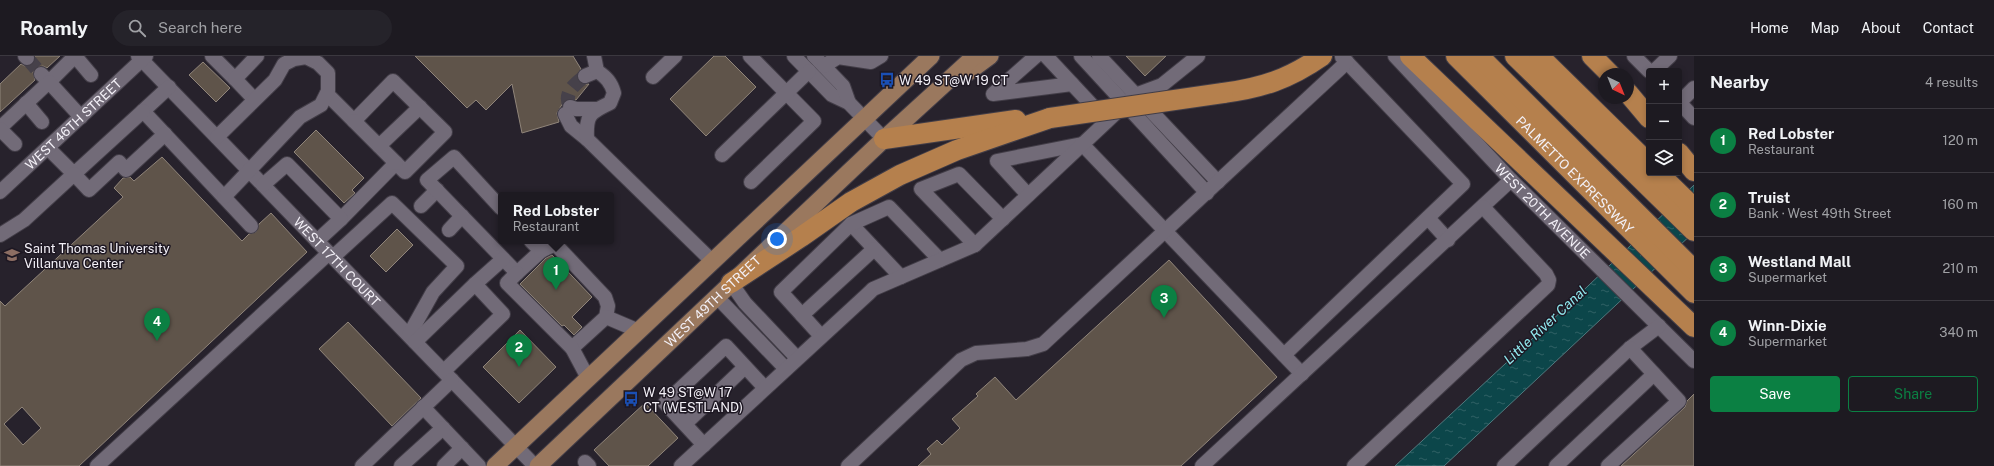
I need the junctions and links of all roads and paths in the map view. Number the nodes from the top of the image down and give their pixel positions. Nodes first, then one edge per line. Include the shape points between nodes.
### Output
1 (212, 56) edge
2 (258, 56) edge
3 (594, 56) edge
4 (675, 56) edge
5 (750, 56) edge
6 (794, 56) edge
7 (881, 56) edge
8 (931, 56) edge
9 (975, 56) edge
10 (990, 56) edge
11 (1036, 56) edge
12 (1046, 56) edge
13 (1081, 56) edge
14 (1099, 56) edge
15 (1198, 56) edge
16 (1322, 56) edge
17 (1395, 56) edge
18 (1410, 56) edge
19 (1456, 56) edge
20 (1479, 56) edge
21 (1515, 56) edge
22 (1539, 56) edge
23 (1592, 56) edge
24 (1634, 56) edge
25 (1670, 56) edge
26 (142, 57) edge
27 (1344, 59) edge
28 (819, 61) edge
29 (1604, 68) edge
30 (1646, 68) edge
31 (1657, 68) edge
32 (809, 72) junction
33 (91, 75) dead end
34 (653, 77) dead end
35 (45, 78) junction
36 (235, 79) junction
37 (1072, 84) junction
38 (169, 87) junction
39 (1694, 88) edge
40 (787, 93) junction
41 (327, 94) junction
42 (932, 95) junction
43 (254, 99) junction
44 (1130, 99) junction
45 (1682, 99) edge
46 (1634, 100) edge
47 (26, 103) junction
48 (849, 103) junction
49 (1681, 104) edge
50 (420, 107) junction
51 (597, 109) junction
52 (144, 111) junction
53 (1646, 114) edge
54 (81, 117) junction
55 (1050, 118) junction
56 (1694, 118) edge
57 (864, 119) junction
58 (354, 121) junction
59 (1107, 121) junction
60 (42, 122) dead end
61 (0, 128) edge
62 (165, 134) junction
63 (217, 137) junction
64 (588, 138) junction
65 (884, 139) junction
66 (15, 144) dead end
67 (1082, 144) junction
68 (379, 146) junction
69 (48, 148) junction
70 (722, 155) dead end
71 (1646, 161) edge
72 (396, 163) junction
73 (248, 169) junction
74 (74, 174) junction
75 (1510, 180) junction
76 (751, 182) dead end
77 (1218, 182) junction
78 (1661, 184) edge
79 (263, 185) junction
80 (1, 187) edge
81 (437, 190) junction
82 (1207, 193) junction
83 (1028, 195) junction
84 (224, 197) junction
85 (498, 205) edge
86 (421, 206) dead end
87 (1483, 207) junction
88 (1694, 208) edge
89 (462, 216) junction
90 (341, 218) junction
91 (1428, 218) junction
92 (1003, 219) junction
93 (1632, 220) junction
94 (852, 224) junction
95 (251, 226) dead end
96 (448, 230) dead end
97 (1166, 230) junction
98 (1694, 231) edge
99 (0, 235) edge
100 (1448, 240) junction
101 (317, 241) junction
102 (975, 245) junction
103 (536, 246) edge
104 (874, 249) junction
105 (331, 255) junction
106 (503, 259) junction
107 (940, 260) junction
108 (713, 262) junction
109 (1686, 270) edge
110 (517, 274) junction
111 (901, 277) junction
112 (730, 283) junction
113 (475, 284) junction
114 (1694, 293) edge
115 (716, 297) junction
116 (802, 315) junction
117 (606, 317) junction
118 (1659, 326) junction
119 (1694, 327) edge
120 (639, 331) junction
121 (821, 336) junction
122 (412, 339) junction
123 (572, 348) junction
124 (1630, 348) junction
125 (1284, 355) junction
126 (797, 358) junction
127 (1694, 361) edge
128 (745, 367) junction
129 (786, 369) junction
130 (1302, 374) junction
131 (1654, 374) junction
132 (448, 376) junction
133 (588, 378) junction
134 (765, 388) junction
135 (423, 407) junction
136 (685, 424) junction
137 (442, 428) junction
138 (704, 445) junction
139 (516, 446) junction
140 (462, 448) junction
141 (97, 466) edge
142 (362, 466) edge
143 (400, 466) edge
144 (444, 466) edge
145 (479, 466) edge
146 (495, 466) edge
147 (535, 466) edge
148 (538, 466) edge
149 (681, 466) edge
150 (848, 466) edge
151 (1202, 466) edge
152 (1354, 466) edge
153 (1504, 466) edge
154 (1556, 466) edge
155 (1608, 466) edge

1 - 36 street
2 - 36 street
3 - 51 street via 591,73 606,77 614,93 610,103
4 - 34 street
5 - 40 street
6 - 32 street
7 - 28 street via 871,62 838,57
8 - 57 main road, WEST 49TH STREET
9 - 42 main road, WEST 49TH STREET
10 - 42 main road via 958,80
11 - 37 street via 993,94
12 - 37 street
13 - 44 street
14 - 44 street
15 - 44 street via 1162,85
16 - 55 highway, bridge via 1300,71 1250,90
17 - 75 street, WEST 20TH AVENUE
18 - 119 highway
19 - 93 highway, PALMETTO EXPRESSWAY
20 - 93 highway
21 - 78 highway
22 - 71 highway
23 - 29 highway
24 - 30 street
25 - 31 street
26 - 38 street, WEST 17TH COURT
26 - 54 street, WEST 46TH STREET
27 - 77 street
27 - 91 street via 1463,184
28 - 48 street via 843,86
32 - 40 street
32 - 48 street via 832,95
33 - 35 street via 75,56
35 - 47 street
35 - 54 street
36 - 43 street
37 - 59 street
38 - 52 street
38 - 63 street, WEST 17TH COURT
39 - 45 street
40 - 70 street
40 - 76 street via 814,121
41 - 43 street via 328,73 318,63 306,57 284,64 275,80
41 - 58 street
41 - 73 street via 321,105 300,117
42 - 65 main road, WEST 49TH STREET
43 - 63 street
44 - 59 street
44 - 77 street
44 - 82 street
46 - 53 highway
47 - 60 street
47 - 61 street
48 - 57 street
49 - 56 street
50 - 58 street via 393,81
50 - 68 street
50 - 72 street via 444,132 405,172
51 - 64 street via 586,121
51 - 64 street via 568,111 571,126
52 - 62 street
52 - 74 street
54 - 69 street, WEST 46TH STREET
55 - 65 highway via 1012,120
55 - 112 highway via 957,150 900,175 851,202
57 - 65 street
57 - 108 main road, WEST 49TH STREET
58 - 68 street
59 - 67 street
61 - 66 street
62 - 74 street via 126,170 119,162 89,190
62 - 84 street
63 - 73 street, WEST 17TH COURT
64 - 108 street
65 - 112 main road, WEST 49TH STREET
67 - 83 street
67 - 83 street via 997,161
67 - 97 street
68 - 72 street
69 - 74 street
69 - 80 street, WEST 46TH STREET
72 - 90 street
73 - 79 street, WEST 17TH COURT
73 - 84 street
74 - 99 street via 24,220
75 - 87 street
75 - 118 street, WEST 20TH AVENUE
77 - 82 street
78 - 88 highway
78 - 98 highway
79 - 90 street via 287,164
79 - 101 street, WEST 17TH COURT
81 - 85 street via 428,180 454,157
81 - 86 street
81 - 89 street
82 - 97 street
83 - 92 street
84 - 95 street
87 - 100 street
87 - 152 street via 1546,274 1548,285
89 - 96 street
89 - 106 street
90 - 101 street
91 - 100 street
91 - 125 street
92 - 102 street
92 - 102 street via 959,174 921,189
93 - 109 highway, PALMETTO EXPRESSWAY
94 - 104 street
94 - 107 street via 889,207
94 - 116 street via 781,292
97 - 125 street
97 - 150 street via 1042,344 1027,349 976,353 961,360
100 - 130 street
101 - 105 street, WEST 17TH COURT
102 - 107 street
103 - 110 street
103 - 117 street via 555,244 605,297 608,306
104 - 111 street
104 - 116 street
105 - 122 street, WEST 17TH COURT
105 - 122 street via 392,203 457,266 433,292
105 - 141 street
106 - 110 street
106 - 113 street
107 - 111 street
108 - 120 main road, WEST 49TH STREET
109 - 114 highway, PALMETTO EXPRESSWAY
110 - 123 street via 508,283
111 - 121 street via 873,289
112 - 115 main road, WEST 49TH STREET
112 - 126 street via 745,303
113 - 122 street
113 - 132 street via 503,314
115 - 129 street
115 - 148 main road, WEST 49TH STREET
116 - 121 street
117 - 120 street
117 - 123 street
118 - 124 street
118 - 127 street, WEST 20TH AVENUE
120 - 133 main road, WEST 49TH STREET
121 - 126 street
122 - 132 street, WEST 17TH COURT
123 - 133 street
124 - 131 street
124 - 153 street
125 - 130 street
126 - 129 street
128 - 134 street
128 - 136 street
128 - 136 street via 726,346 665,403
129 - 134 street
130 - 151 street
131 - 154 street
131 - 155 street via 1679,401
132 - 135 street
132 - 139 street, WEST 17TH COURT
133 - 139 main road, WEST 49TH STREET
134 - 138 street
135 - 137 street
135 - 142 street
136 - 138 street
137 - 140 street
137 - 143 street
138 - 149 street
139 - 146 main road, WEST 49TH STREET
139 - 147 street, WEST 17TH COURT
140 - 144 street
140 - 145 street

